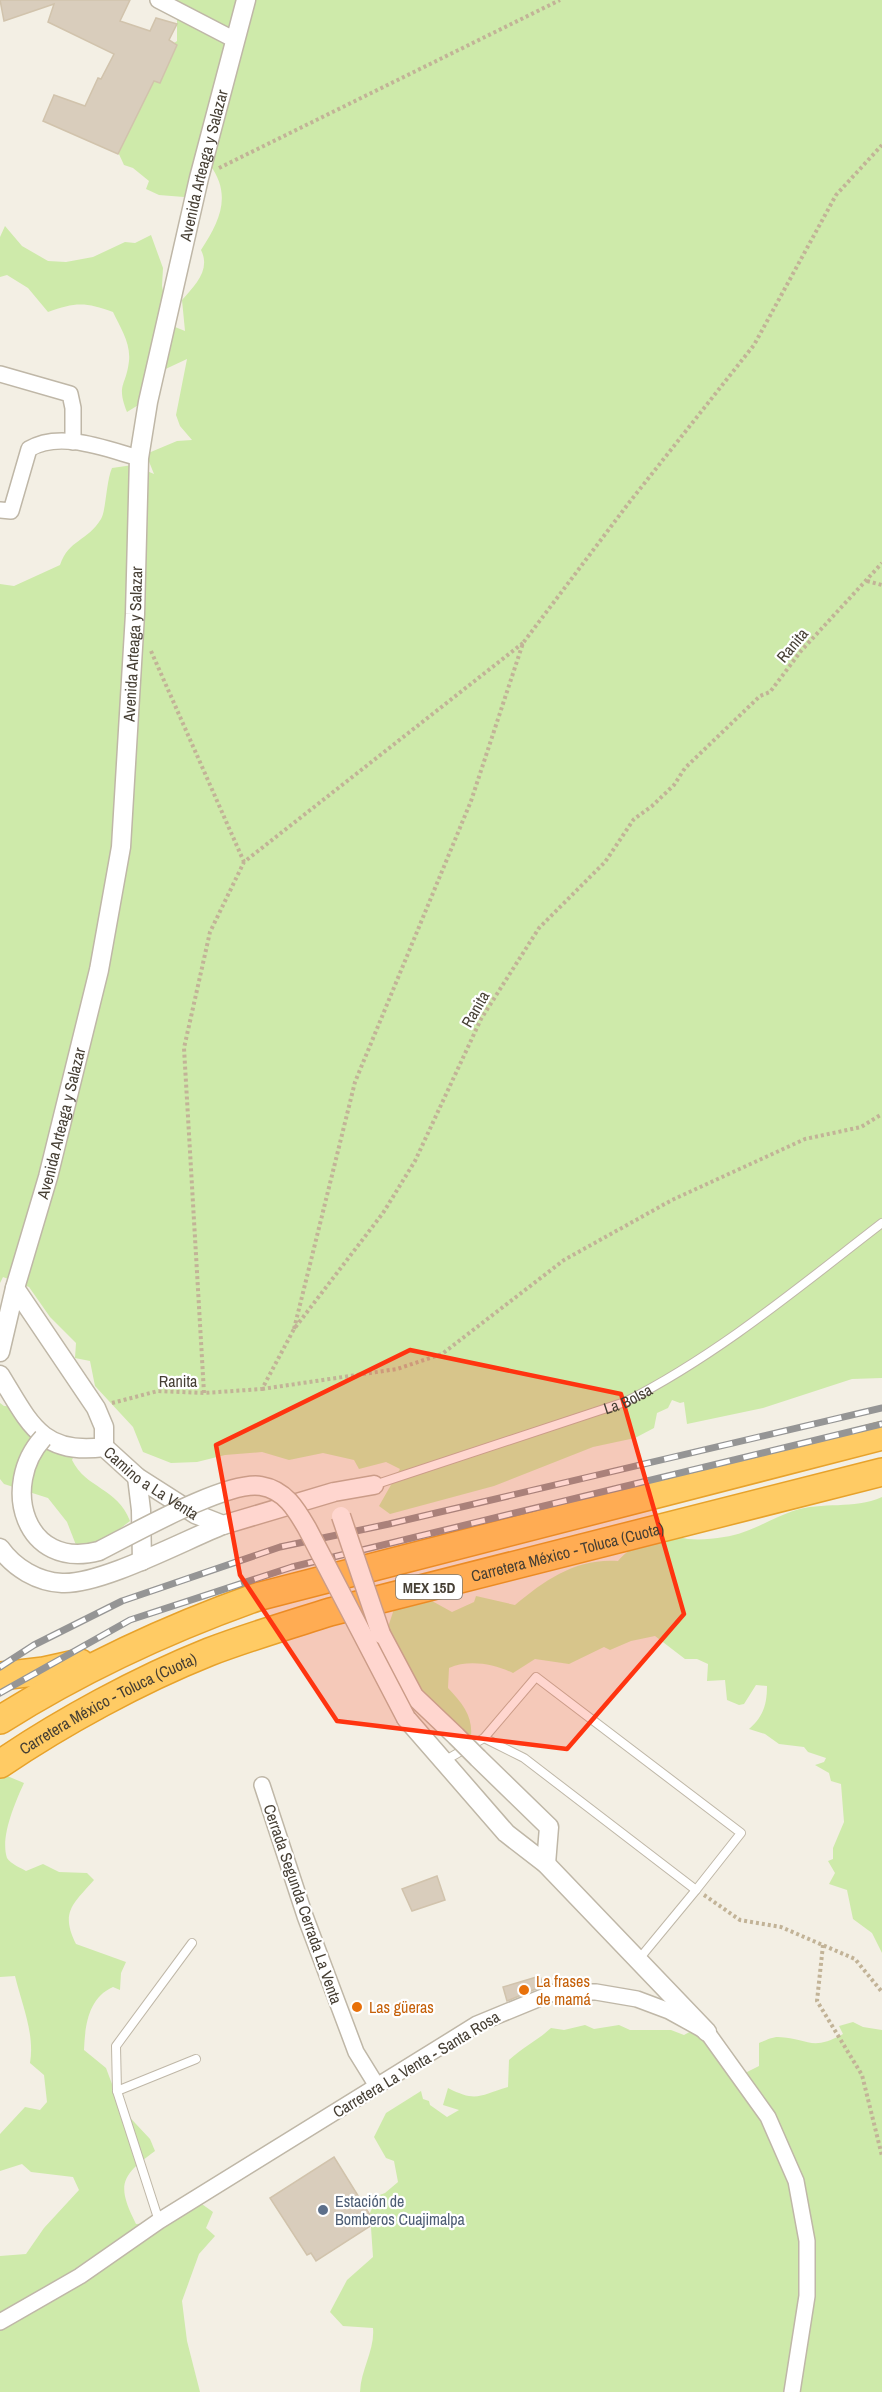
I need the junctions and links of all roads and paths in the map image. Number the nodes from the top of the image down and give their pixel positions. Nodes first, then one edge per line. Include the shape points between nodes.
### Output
1 (158, 0) edge
2 (246, 0) edge
3 (560, 0) edge
4 (235, 40) junction
5 (882, 145) edge
6 (199, 178) junction
7 (0, 374) edge
8 (72, 442) junction
9 (139, 458) junction
10 (0, 510) edge
11 (882, 563) edge
12 (866, 581) junction
13 (882, 585) edge
14 (523, 643) junction
15 (149, 647) dead end
16 (244, 862) junction
17 (882, 1114) edge
18 (882, 1223) edge
19 (15, 1288) junction
20 (294, 1329) junction
21 (0, 1352) edge
22 (0, 1375) edge
23 (262, 1389) junction
24 (204, 1393) junction
25 (96, 1408) junction
26 (882, 1436) edge
27 (43, 1438) junction
28 (104, 1447) junction
29 (882, 1472) edge
30 (137, 1477) junction
31 (374, 1485) joint
32 (334, 1492) junction
33 (223, 1525) junction
34 (0, 1548) edge
35 (142, 1561) junction
36 (119, 1654) junction
37 (0, 1676) edge
38 (0, 1720) edge
39 (484, 1738) junction
40 (444, 1761) junction
41 (0, 1764) edge
42 (262, 1785) dead end
43 (546, 1864) junction
44 (696, 1890) junction
45 (192, 1943) dead end
46 (823, 1945) junction
47 (639, 1959) junction
48 (882, 1992) edge
49 (708, 2032) junction
50 (196, 2059) dead end
51 (377, 2086) junction
52 (117, 2091) junction
53 (882, 2156) edge
54 (159, 2221) junction
55 (0, 2322) edge
56 (792, 2392) edge

1 - 4 street
2 - 4 street, Avenida Arteaga y Salazar
3 - 6 path
4 - 6 street, Avenida Arteaga y Salazar
5 - 14 path via 836,195 754,345
6 - 9 street, Avenida Arteaga y Salazar
7 - 8 street via 70,394
8 - 9 street
8 - 10 street via 49,440 29,449 11,511
9 - 19 street, Avenida Arteaga y Salazar via 135,614 121,847 99,970 48,1177
11 - 12 path, Ranita
12 - 13 path
12 - 20 path, Ranita via 801,651 770,692 760,696 660,799 634,819 605,862 539,928 481,1019 415,1161 383,1213
14 - 16 path
14 - 20 path via 471,801 355,1082
15 - 16 path
16 - 24 path via 210,932 184,1048
17 - 23 path via 861,1127 804,1139 662,1205 564,1260 442,1354 397,1369
18 - 31 lane, La Bolsa via 723,1344 634,1398
19 - 21 street, Avenida Arteaga y Salazar
19 - 25 street
20 - 23 path, Ranita
22 - 27 street
23 - 24 path, Ranita
24 - 25 path, Ranita via 158,1391
25 - 28 street via 104,1427
26 - 36 highway, Carretera México - Toluca (Cuota) / MEX 15D via 258,1597 188,1622
27 - 28 street, Camino a La Venta via 62,1447
27 - 40 street, bridge via 26,1454 15,1474 15,1509 33,1538 64,1554 99,1551 229,1489 260,1486 281,1494 307,1528 406,1718
28 - 30 street, Camino a La Venta
29 - 41 highway, Carretera México - Toluca (Cuota) / MEX 15D via 272,1630 207,1653 95,1707
30 - 33 street, Camino a La Venta via 195,1514
30 - 35 street
31 - 32 street, La Bolsa
32 - 33 street
32 - 43 street, bridge via 381,1634 414,1696 549,1827
33 - 35 street
34 - 35 street via 22,1570 63,1583 78,1582
36 - 37 highway via 44,1671
36 - 38 highway, Carretera México - Toluca (Cuota) / MEX 15D via 62,1682
39 - 40 lane
39 - 44 lane via 524,1758
39 - 44 lane via 536,1677 741,1833
40 - 43 street via 507,1833
42 - 51 street, Cerrada Segunda Cerrada La Venta via 356,2052
43 - 47 street
44 - 46 path via 740,1920 781,1927
44 - 47 lane
45 - 52 lane via 116,2046
46 - 48 path via 855,1959
46 - 53 path via 817,2001 862,2075
47 - 49 street
49 - 51 street, Carretera La Venta - Santa Rosa via 637,1999 596,1992 555,1992 477,2024
49 - 56 street, Carretera La Venta - Santa Rosa via 768,2117 796,2181 807,2241 807,2296
50 - 52 lane
51 - 54 street, Carretera La Venta - Santa Rosa
52 - 54 lane
54 - 55 street, Carretera La Venta - Santa Rosa via 80,2276

